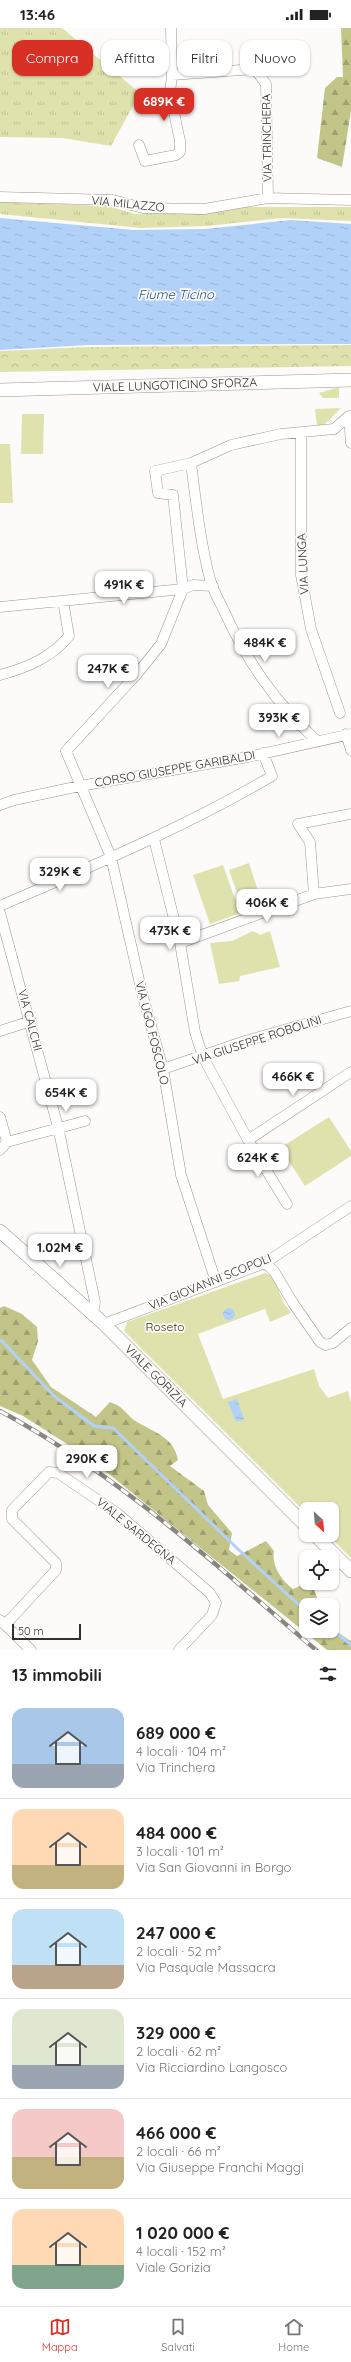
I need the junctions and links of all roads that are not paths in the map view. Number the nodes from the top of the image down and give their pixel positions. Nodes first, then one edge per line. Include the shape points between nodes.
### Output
1 (171, 28) edge
2 (172, 75) junction
3 (139, 145) dead end
4 (0, 197) edge
5 (268, 198) junction
6 (351, 200) edge
7 (351, 380) edge
8 (0, 390) edge
9 (350, 416) edge
10 (301, 433) junction
11 (351, 443) edge
12 (191, 463) junction
13 (213, 586) junction
14 (183, 589) junction
15 (63, 601) junction
16 (0, 607) edge
17 (0, 675) edge
18 (340, 713) dead end
19 (349, 734) edge
20 (316, 740) junction
21 (351, 750) edge
22 (262, 753) junction
23 (84, 787) junction
24 (0, 805) edge
25 (351, 814) edge
26 (154, 839) junction
27 (111, 857) junction
28 (351, 889) edge
29 (314, 894) junction
30 (0, 906) edge
31 (0, 914) edge
32 (180, 943) junction
33 (351, 1011) edge
34 (31, 1021) junction
35 (0, 1031) edge
36 (202, 1057) junction
37 (163, 1069) junction
38 (351, 1072) edge
39 (0, 1117) edge
40 (85, 1121) dead end
41 (58, 1127) junction
42 (248, 1140) junction
43 (3, 1146) edge
44 (287, 1204) dead end
45 (351, 1206) edge
46 (0, 1231) edge
47 (265, 1262) junction
48 (216, 1282) junction
49 (93, 1313) junction
50 (104, 1324) junction
51 (351, 1328) edge
52 (299, 1519) edge
53 (322, 1542) edge
54 (351, 1571) edge
55 (2, 1623) edge
56 (31, 1650) edge
57 (179, 1650) edge

1 - 2 street
2 - 3 street via 170,93 180,152 145,161
2 - 5 street, VIA TRINCHERA via 255,69 260,74 266,84
4 - 5 street, VIA MILAZZO via 113,200 143,208 204,209
5 - 6 street, VIA MILAZZO
7 - 8 street, VIALE LUNGOTICINO SFORZA
9 - 10 street via 334,429
9 - 11 street
10 - 12 street via 281,434 231,445
10 - 18 street, VIA LUNGA via 302,582 311,629
12 - 13 street via 202,538
12 - 14 street via 155,471 158,493 173,495
13 - 14 street via 193,585
13 - 20 street via 233,631 267,689 290,716
14 - 15 street
14 - 23 street, VIA UGO FOSCOLO via 161,644 66,751
15 - 16 street
15 - 17 street via 69,636 61,646 41,661
19 - 20 street, CORSO GIUSEPPE GARIBALDI
19 - 21 street
20 - 22 street, CORSO GIUSEPPE GARIBALDI
22 - 23 street, CORSO GIUSEPPE GARIBALDI
22 - 26 street via 272,776 222,805
23 - 24 street, CORSO GIUSEPPE GARIBALDI
23 - 27 street, VIA UGO FOSCOLO
25 - 29 street via 298,824 310,842
26 - 27 street
26 - 32 street
27 - 30 street
27 - 37 street, VIA UGO FOSCOLO via 142,993
28 - 29 street
29 - 32 street
31 - 34 street, VIA CALCHI
32 - 36 street via 194,1032
33 - 36 street, VIA GIUSEPPE ROBOLINI via 245,1041
34 - 35 street
34 - 41 street, VIA CALCHI
36 - 37 street, VIA GIUSEPPE ROBOLINI
36 - 42 street
37 - 48 street, VIA UGO FOSCOLO via 181,1175
38 - 42 street
39 - 43 street
40 - 41 street
41 - 43 street
41 - 49 street, VIA CALCHI via 94,1302
42 - 44 street
45 - 47 street, VIA GIOVANNI SCOPOLI
46 - 49 street, VIALE GORIZIA
47 - 48 street, VIA GIOVANNI SCOPOLI
47 - 51 street via 274,1271 320,1342 326,1345 333,1343
48 - 50 street, VIA GIOVANNI SCOPOLI
49 - 50 street, VIALE GORIZIA
50 - 52 street, VIALE GORIZIA
53 - 54 street
55 - 56 street, VIALE SARDEGNA
55 - 57 street, VIALE SARDEGNA via 56,1570 56,1563 12,1519 12,1510 49,1472 58,1473 117,1513 210,1594 216,1603 212,1616

